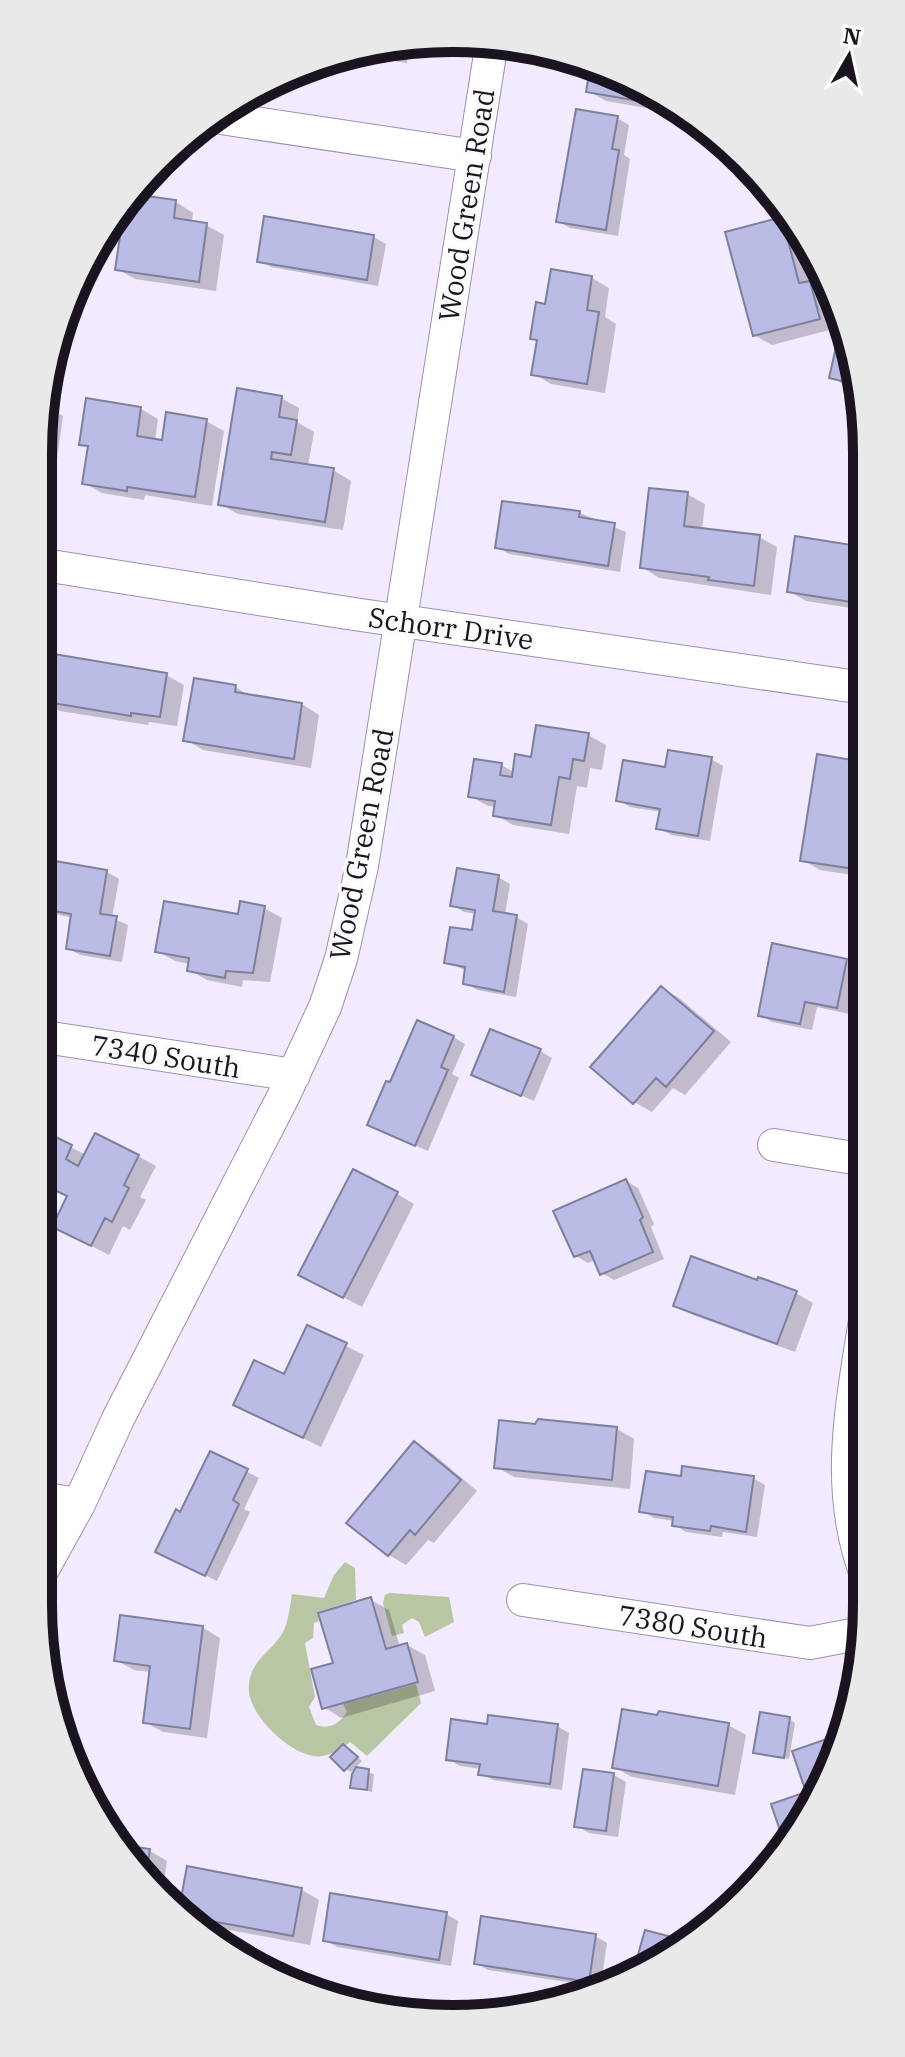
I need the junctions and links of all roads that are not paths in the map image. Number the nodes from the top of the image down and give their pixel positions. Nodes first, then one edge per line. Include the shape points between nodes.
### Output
1 (490, 54) edge
2 (230, 119) edge
3 (475, 156) junction
4 (52, 566) edge
5 (401, 621) junction
6 (853, 686) edge
7 (52, 1038) edge
8 (294, 1075) junction
9 (774, 1145) dead end
10 (853, 1158) edge
11 (853, 1400) edge
12 (52, 1500) edge
13 (79, 1504) junction
14 (853, 1526) edge
15 (52, 1553) edge
16 (523, 1600) dead end
17 (852, 1635) edge

1 - 3 street, Wood Green Road
2 - 3 street
3 - 5 street, Wood Green Road
4 - 5 street, Schorr Drive
5 - 6 street, Schorr Drive
5 - 8 street, Wood Green Road via 356,900 325,1007
7 - 8 street, 7340 South
8 - 13 street, Wood Green Road
9 - 10 street
11 - 14 street via 847,1440
12 - 13 street
13 - 15 street, Wood Green Road
16 - 17 street, 7380 South via 810,1643

